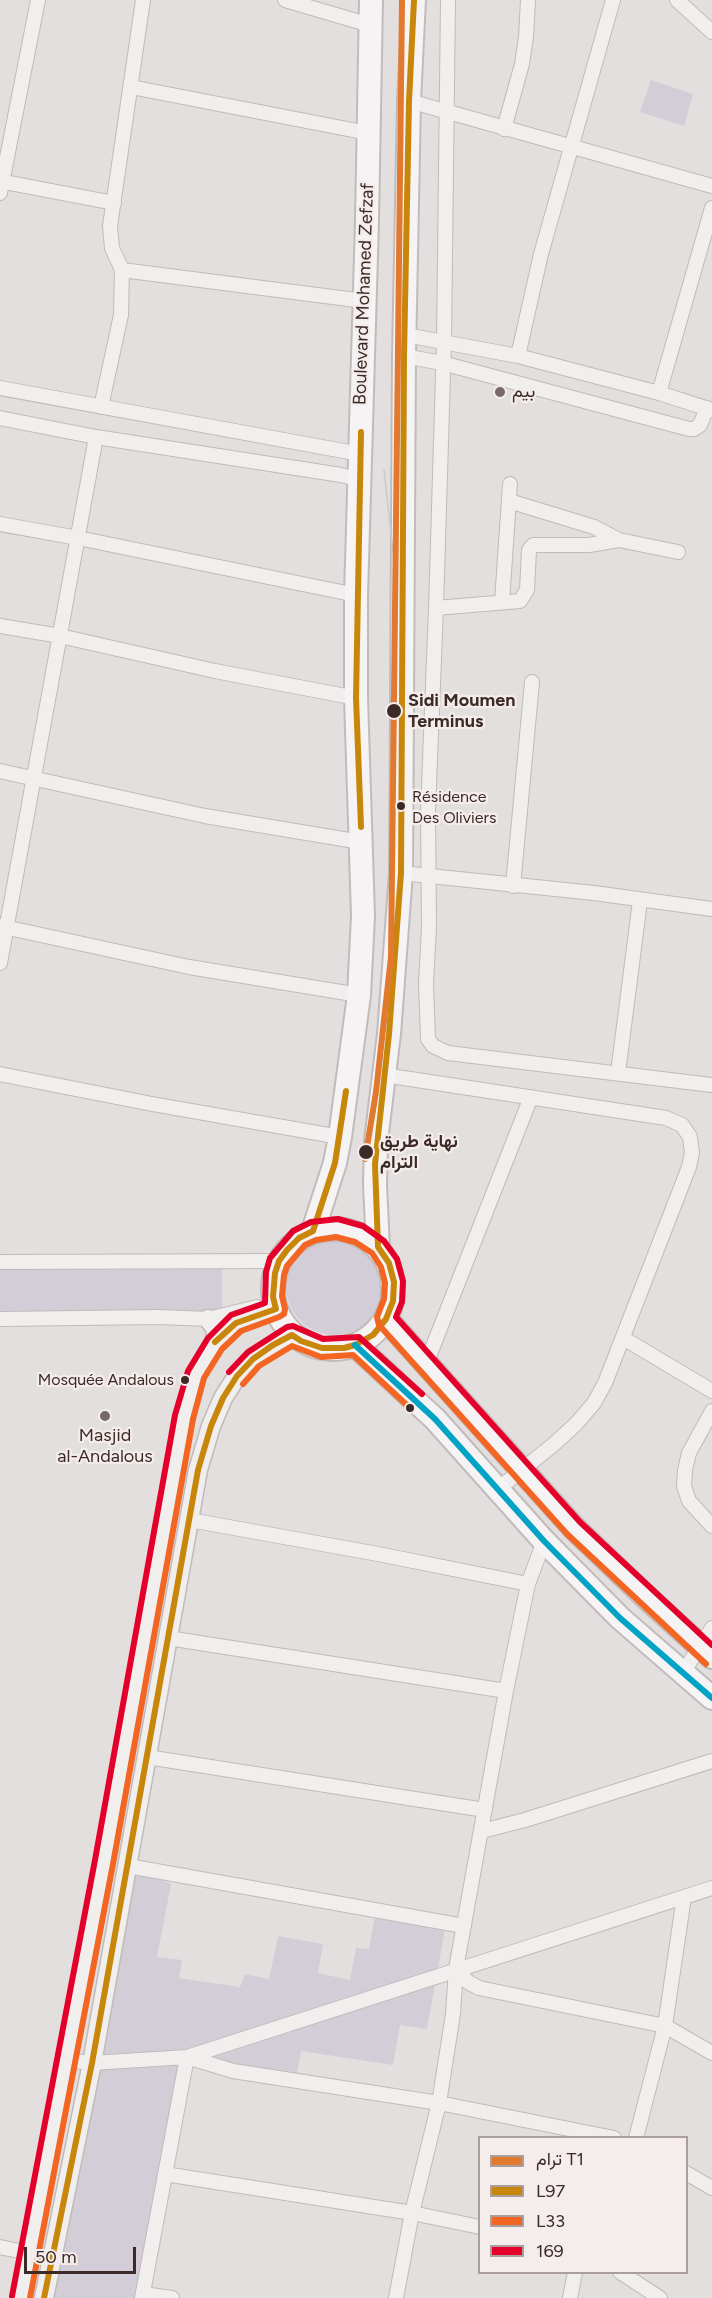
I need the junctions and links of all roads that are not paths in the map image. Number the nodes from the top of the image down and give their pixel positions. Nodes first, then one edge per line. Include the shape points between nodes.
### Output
1 (38, 0) edge
2 (143, 0) edge
3 (285, 0) edge
4 (371, 0) edge
5 (414, 0) edge
6 (448, 0) edge
7 (528, 0) edge
8 (613, 0) edge
9 (678, 0) edge
10 (370, 25) junction
11 (712, 32) edge
12 (131, 87) junction
13 (408, 101) junction
14 (446, 112) junction
15 (504, 129) junction
16 (368, 133) junction
17 (571, 148) junction
18 (1, 185) edge
19 (712, 186) edge
20 (114, 202) junction
21 (712, 208) edge
22 (122, 270) junction
23 (364, 301) junction
24 (444, 342) junction
25 (405, 345) junction
26 (518, 356) junction
27 (442, 363) junction
28 (0, 388) edge
29 (658, 393) junction
30 (101, 407) junction
31 (709, 409) edge
32 (0, 418) edge
33 (96, 438) junction
34 (360, 454) junction
35 (360, 480) junction
36 (510, 484) dead end
37 (509, 501) junction
38 (0, 524) edge
39 (78, 538) junction
40 (619, 540) junction
41 (678, 552) dead end
42 (356, 595) junction
43 (502, 603) junction
44 (436, 609) junction
45 (0, 626) edge
46 (60, 636) junction
47 (532, 682) dead end
48 (356, 698) junction
49 (0, 771) edge
50 (34, 778) junction
51 (361, 842) junction
52 (401, 873) junction
53 (427, 876) junction
54 (513, 886) junction
55 (640, 901) junction
56 (712, 909) edge
57 (3, 927) edge
58 (0, 963) edge
59 (359, 995) junction
60 (618, 1073) junction
61 (0, 1074) edge
62 (384, 1075) junction
63 (712, 1085) edge
64 (531, 1097) junction
65 (339, 1137) junction
66 (314, 1231) junction
67 (378, 1247) junction
68 (279, 1261) junction
69 (0, 1262) edge
70 (275, 1306) junction
71 (0, 1319) edge
72 (208, 1319) junction
73 (386, 1319) junction
74 (292, 1335) junction
75 (623, 1338) junction
76 (215, 1343) junction
77 (355, 1345) junction
78 (426, 1364) junction
79 (712, 1391) edge
80 (712, 1410) edge
81 (521, 1471) junction
82 (498, 1489) junction
83 (189, 1520) junction
84 (712, 1526) edge
85 (544, 1541) junction
86 (528, 1584) junction
87 (168, 1638) junction
88 (708, 1644) edge
89 (682, 1674) junction
90 (506, 1691) junction
91 (712, 1698) edge
92 (147, 1757) junction
93 (712, 1761) edge
94 (485, 1810) junction
95 (482, 1831) junction
96 (128, 1866) junction
97 (712, 1888) edge
98 (684, 1897) junction
99 (464, 1926) junction
100 (456, 1970) junction
101 (665, 2026) junction
102 (712, 2053) edge
103 (187, 2057) junction
104 (66, 2060) junction
105 (92, 2063) junction
106 (439, 2103) junction
107 (604, 2136) edge
108 (637, 2136) edge
109 (165, 2174) junction
110 (688, 2174) edge
111 (712, 2188) edge
112 (412, 2213) junction
113 (478, 2227) edge
114 (0, 2247) edge
115 (29, 2253) junction
116 (575, 2274) edge
117 (623, 2274) edge
118 (143, 2296) edge
119 (21, 2298) edge
120 (44, 2298) edge
121 (172, 2298) edge
122 (396, 2298) edge
123 (570, 2298) edge
124 (660, 2298) edge

1 - 18 street
2 - 12 street
3 - 10 street
4 - 10 main road, Boulevard Mohamed Zefzaf
5 - 13 main road
6 - 14 street
7 - 15 street via 522,63
8 - 17 street
9 - 11 street
10 - 16 main road, Boulevard Mohamed Zefzaf
12 - 16 street
12 - 20 street
13 - 14 street
13 - 25 main road
14 - 15 street
14 - 24 street
15 - 17 street
16 - 23 main road, Boulevard Mohamed Zefzaf
17 - 19 street
17 - 26 street
18 - 20 street
20 - 22 street via 112,248
21 - 29 street
22 - 23 street
22 - 30 street via 121,315
23 - 34 main road, Boulevard Mohamed Zefzaf
24 - 25 street
24 - 26 street
24 - 27 street
25 - 27 street
25 - 52 main road
26 - 29 street
27 - 31 street via 689,429 700,425
27 - 44 street
28 - 30 street
29 - 31 street
30 - 34 street
32 - 33 street
33 - 35 street
33 - 39 street
34 - 35 main road, Boulevard Mohamed Zefzaf
35 - 42 main road, Boulevard Mohamed Zefzaf
36 - 37 street
37 - 40 street via 594,527
37 - 43 street
38 - 39 street
39 - 42 street
39 - 46 street
40 - 41 street
40 - 43 street via 589,546 533,545 529,550 524,596 520,601
42 - 48 main road, Boulevard Mohamed Zefzaf
43 - 44 street
44 - 53 street
45 - 46 street
46 - 48 street
46 - 50 street
47 - 54 street
48 - 51 main road, Boulevard Mohamed Zefzaf
49 - 50 street
50 - 51 street via 205,816
50 - 57 street
51 - 59 main road, Boulevard Mohamed Zefzaf
52 - 53 street
52 - 62 main road
53 - 54 street
53 - 60 street via 427,1031 432,1046 448,1053
54 - 55 street
55 - 56 street
55 - 60 street
57 - 58 street
57 - 59 street via 189,967
59 - 65 main road, Boulevard Mohamed Zefzaf
60 - 63 street
61 - 65 street
62 - 64 street
62 - 67 main road via 376,1141
64 - 75 street via 666,1118 679,1122 689,1133 689,1167
64 - 78 street
65 - 66 main road, Boulevard Mohamed Zefzaf
66 - 67 main road via 349,1230
66 - 68 main road via 299,1238
67 - 73 main road via 389,1263 394,1282 393,1301
68 - 69 street
68 - 70 main road via 273,1285
70 - 72 street
70 - 74 main road
70 - 76 street via 236,1323
71 - 72 street
72 - 76 street via 216,1329
73 - 77 main road via 373,1335
73 - 78 main road
74 - 77 main road via 322,1348
74 - 83 street via 253,1359 223,1398 201,1459
75 - 79 street
75 - 81 street via 590,1408
76 - 104 street via 196,1374 184,1417
77 - 82 main road via 435,1419
78 - 81 main road
80 - 84 street via 689,1453 684,1486 689,1501
81 - 82 street
81 - 88 main road via 608,1562
82 - 85 main road
83 - 86 street
83 - 87 street
85 - 86 street
85 - 89 main road
86 - 90 street
87 - 90 street
87 - 92 street
88 - 89 street
89 - 91 main road
90 - 94 street
92 - 94 street
92 - 96 street
93 - 95 street
94 - 95 street
95 - 99 street
96 - 99 street
96 - 105 street
97 - 98 street
98 - 100 street
98 - 101 street
99 - 100 street
100 - 101 street via 479,1988
100 - 103 street
100 - 106 street
101 - 102 street
101 - 108 street
103 - 105 street
103 - 106 street via 233,2072
103 - 109 street
104 - 105 street
104 - 115 street
105 - 120 street
106 - 107 street
106 - 112 street
109 - 112 street
109 - 118 street
110 - 111 street
112 - 113 street
112 - 122 street
114 - 115 street
115 - 119 street
116 - 123 street
117 - 124 street
118 - 121 street

